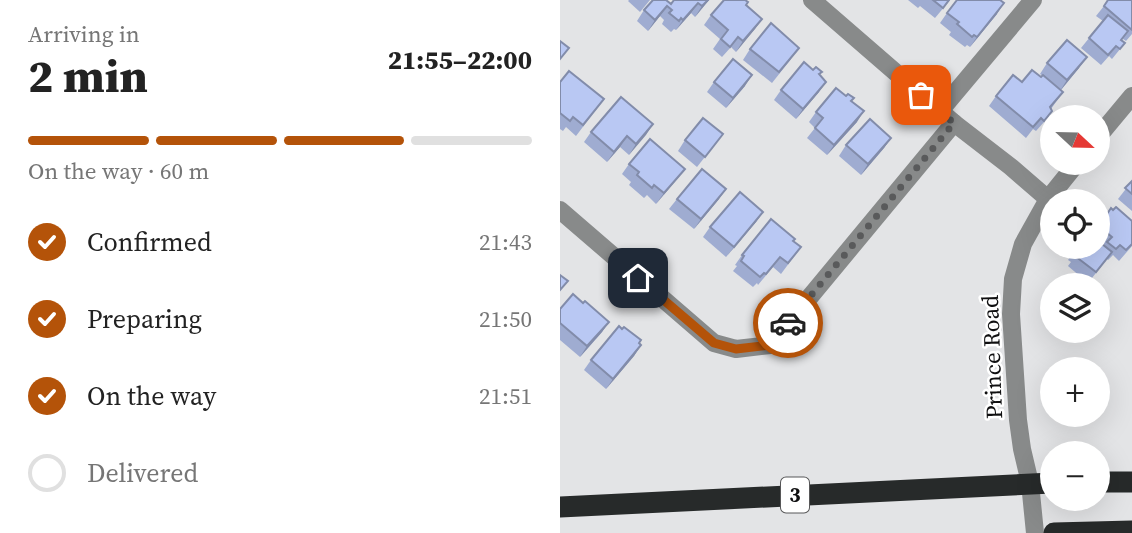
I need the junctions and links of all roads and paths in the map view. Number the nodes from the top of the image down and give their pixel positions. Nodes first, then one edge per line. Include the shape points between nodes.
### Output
1 (811, 0) edge
2 (1033, 0) edge
3 (1132, 96) edge
4 (940, 111) junction
5 (1110, 122) edge
6 (954, 123) junction
7 (1068, 175) edge
8 (1057, 189) edge
9 (1040, 193) edge
10 (560, 210) edge
11 (1040, 214) edge
12 (1040, 481) edge
13 (1110, 482) edge
14 (1132, 482) edge
15 (1040, 483) edge
16 (1040, 491) edge
17 (560, 507) edge
18 (1132, 531) edge
19 (1035, 533) edge
20 (1054, 533) edge

1 - 4 street
2 - 4 street
3 - 5 street
4 - 6 street
6 - 9 street
6 - 10 street via 770,345 736,349 714,343
7 - 8 street, Prince Road
11 - 12 street, Prince Road via 1023,244 1013,279 1011,314 1022,449
13 - 14 highway
15 - 17 highway, 3
16 - 19 street, Prince Road
18 - 20 highway

